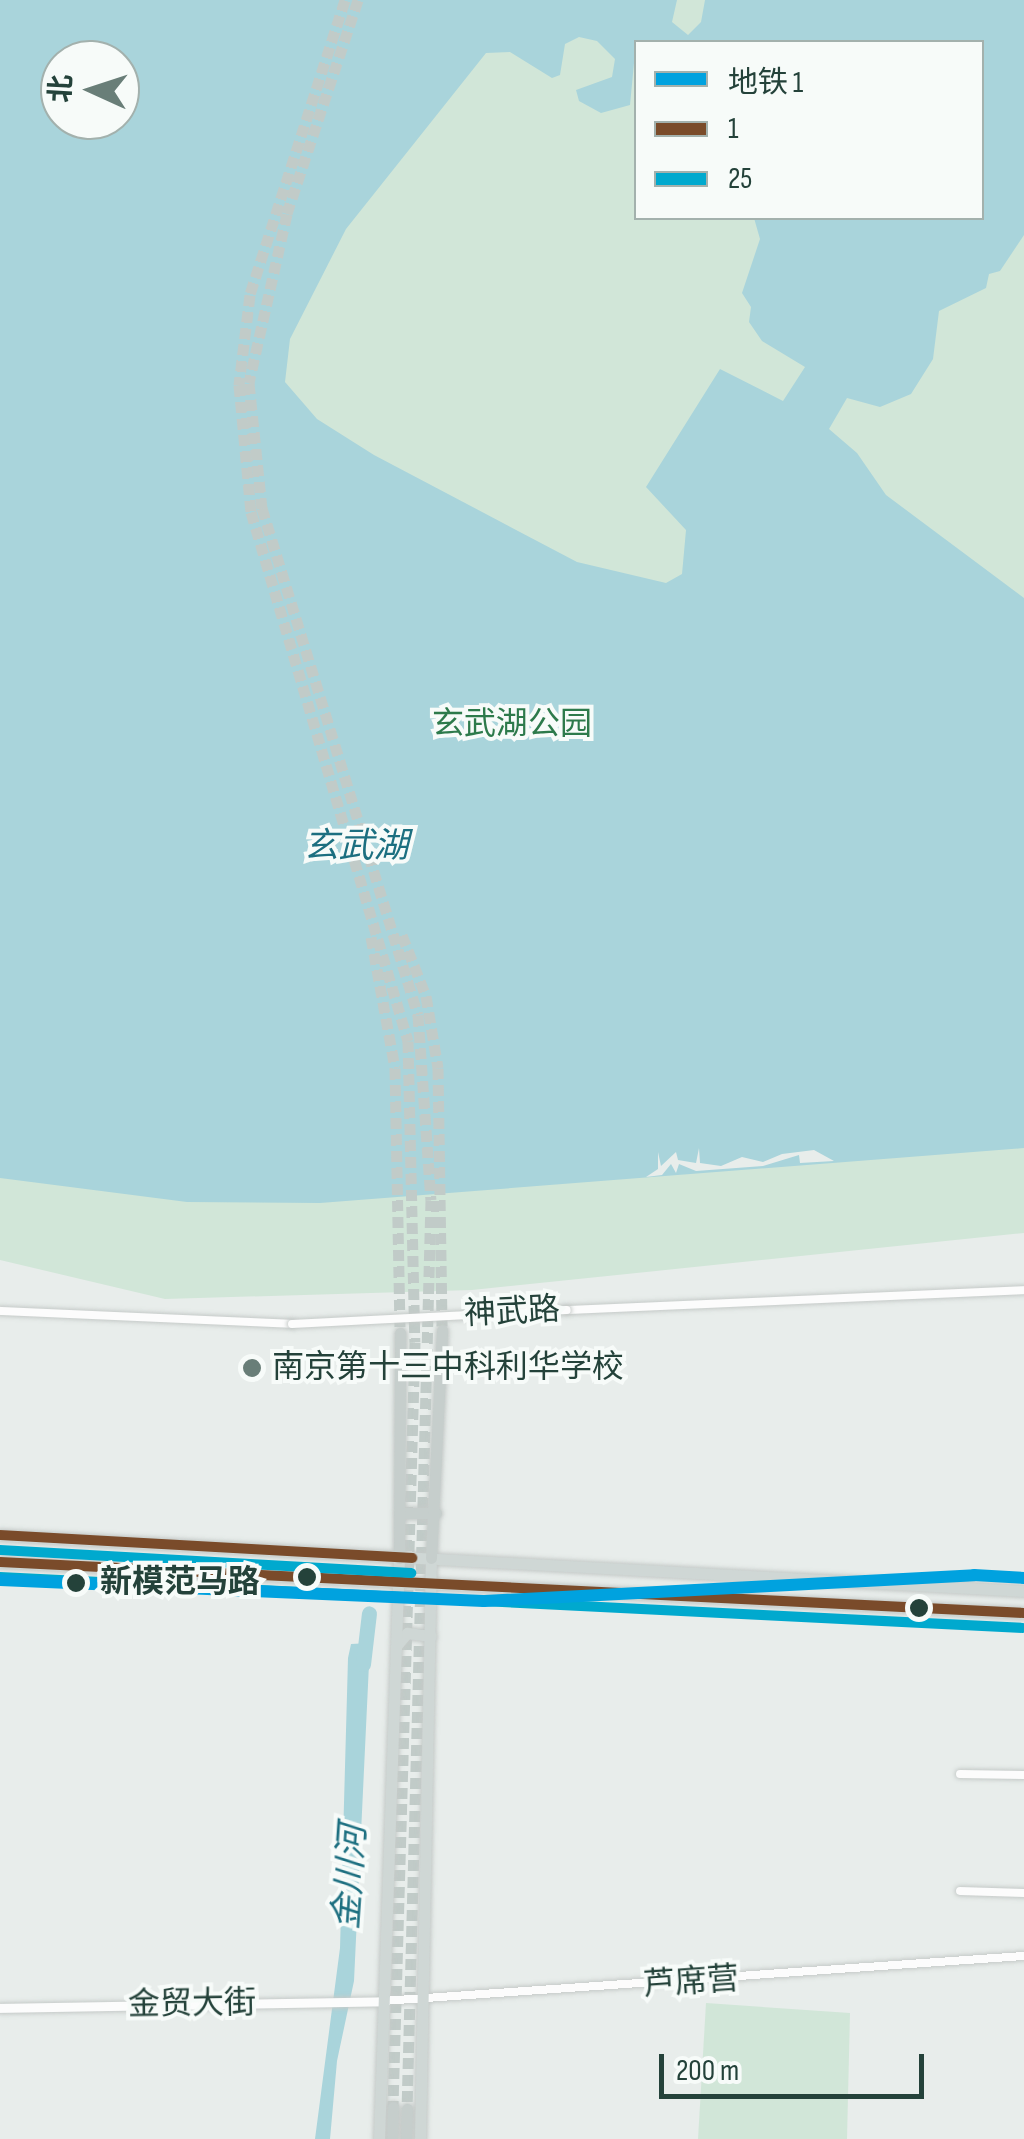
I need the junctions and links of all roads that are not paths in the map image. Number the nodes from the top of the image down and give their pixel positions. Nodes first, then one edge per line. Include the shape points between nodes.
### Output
1 (1024, 1290) edge
2 (0, 1311) edge
3 (442, 1330) tunnel mouth
4 (400, 1333) tunnel mouth
5 (399, 1513) junction
6 (436, 1513) junction
7 (0, 1535) edge
8 (398, 1558) junction
9 (431, 1558) junction
10 (0, 1562) edge
11 (398, 1583) junction
12 (431, 1584) junction
13 (1024, 1591) edge
14 (1024, 1613) edge
15 (430, 1636) junction
16 (397, 1645) junction
17 (960, 1774) dead end
18 (1024, 1775) edge
19 (960, 1891) dead end
20 (1024, 1893) edge
21 (1024, 1956) edge
22 (422, 1999) junction
23 (383, 2001) junction
24 (0, 2008) edge
25 (393, 2108) tunnel mouth
26 (407, 2109) tunnel mouth
27 (378, 2139) edge
28 (392, 2139) edge
29 (406, 2139) edge
30 (420, 2139) edge

1 - 2 street, 神武路, bridge via 292,1324
3 - 6 highway
4 - 5 highway
5 - 6 highway
5 - 8 highway
6 - 9 highway
7 - 8 main road
8 - 9 main road
8 - 11 main road
9 - 12 main road
9 - 13 main road
10 - 11 main road
11 - 12 main road
11 - 16 main road
12 - 14 main road
12 - 15 main road
15 - 16 main road via 407,1633
15 - 22 main road
16 - 23 main road
17 - 18 street
19 - 20 street
21 - 22 street, 芦席营
22 - 23 street, 芦席营
22 - 30 main road
23 - 24 street, 金贸大街
23 - 27 main road
25 - 28 highway
26 - 29 highway

